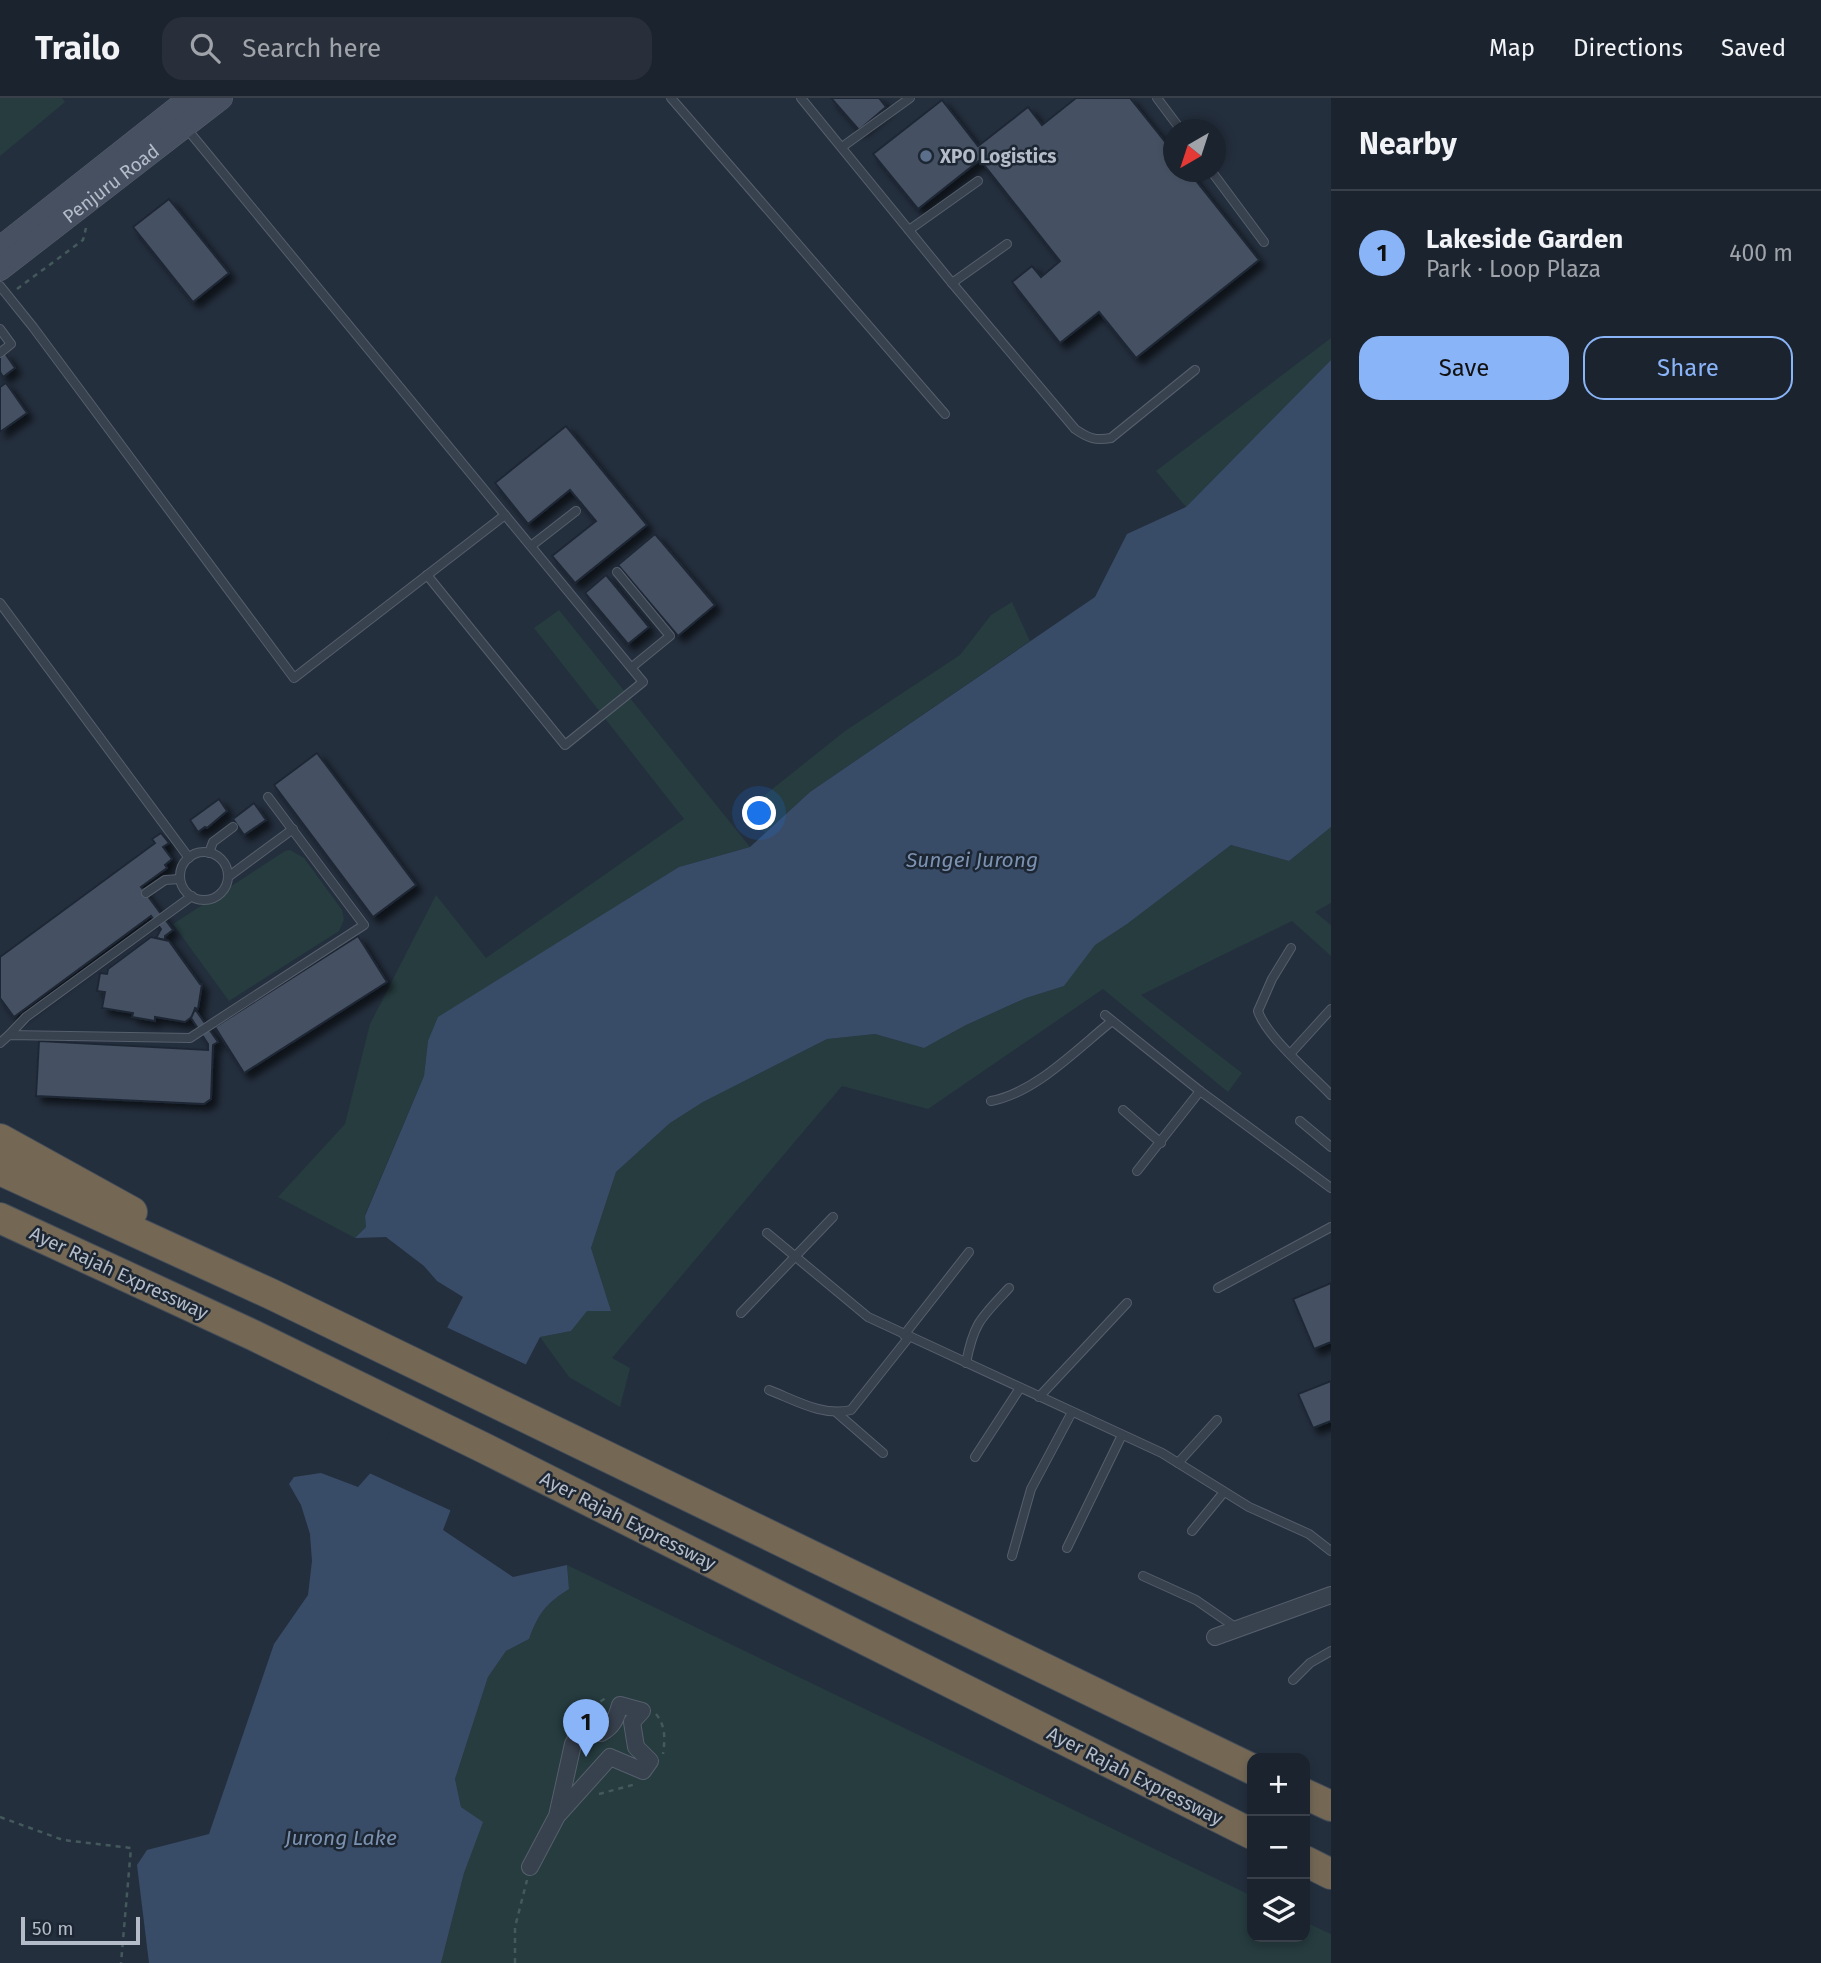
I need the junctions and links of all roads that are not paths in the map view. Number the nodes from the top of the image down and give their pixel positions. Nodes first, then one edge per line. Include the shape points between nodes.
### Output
1 (220, 98) edge
2 (671, 98) edge
3 (801, 98) edge
4 (910, 98) edge
5 (1157, 98) edge
6 (1173, 119) edge
7 (173, 122) edge
8 (842, 147) junction
9 (978, 181) dead end
10 (1219, 182) edge
11 (909, 230) junction
12 (1264, 242) dead end
13 (1007, 244) dead end
14 (11, 246) edge
15 (0, 269) edge
16 (952, 283) junction
17 (0, 286) edge
18 (0, 329) edge
19 (0, 353) edge
20 (1195, 370) dead end
21 (944, 414) dead end
22 (576, 511) dead end
23 (505, 515) junction
24 (531, 546) junction
25 (617, 572) dead end
26 (427, 575) junction
27 (0, 603) edge
28 (632, 667) junction
29 (268, 797) dead end
30 (233, 827) dead end
31 (293, 830) junction
32 (209, 853) junction
33 (189, 859) junction
34 (228, 877) junction
35 (180, 879) junction
36 (146, 893) dead end
37 (192, 896) junction
38 (1291, 948) dead end
39 (1331, 1009) edge
40 (9, 1035) junction
41 (0, 1044) edge
42 (1291, 1053) junction
43 (1200, 1091) junction
44 (1331, 1095) edge
45 (991, 1101) dead end
46 (1123, 1110) dead end
47 (1300, 1121) dead end
48 (0, 1139) edge
49 (1161, 1143) junction
50 (1331, 1147) edge
51 (0, 1170) edge
52 (1137, 1171) dead end
53 (1331, 1188) edge
54 (833, 1217) dead end
55 (0, 1218) edge
56 (1331, 1227) edge
57 (766, 1233) dead end
58 (969, 1252) dead end
59 (794, 1256) junction
60 (1009, 1288) dead end
61 (1218, 1288) dead end
62 (271, 1294) junction
63 (1127, 1303) dead end
64 (741, 1312) dead end
65 (907, 1336) junction
66 (966, 1363) junction
67 (1020, 1388) junction
68 (769, 1390) dead end
69 (1040, 1396) junction
70 (1072, 1412) junction
71 (837, 1413) junction
72 (1217, 1420) dead end
73 (1122, 1435) junction
74 (883, 1453) dead end
75 (975, 1457) dead end
76 (1178, 1463) junction
77 (1223, 1492) junction
78 (1192, 1531) dead end
79 (1067, 1548) dead end
80 (1331, 1551) edge
81 (1012, 1556) dead end
82 (1143, 1576) dead end
83 (1331, 1595) edge
84 (1238, 1629) junction
85 (1215, 1637) dead end
86 (1331, 1651) edge
87 (1293, 1681) dead end
88 (1247, 1767) edge
89 (1310, 1796) edge
90 (1331, 1806) edge
91 (557, 1816) junction
92 (1247, 1831) edge
93 (1310, 1864) edge
94 (530, 1867) road end
95 (1331, 1874) edge

1 - 7 main road, Penjuru Road
2 - 21 lane
3 - 8 lane
4 - 8 lane
5 - 6 lane
7 - 14 main road, Penjuru Road
7 - 23 lane
8 - 11 lane
9 - 11 lane
10 - 12 lane
11 - 16 lane
13 - 16 lane
14 - 15 main road, Penjuru Road
16 - 20 lane via 1075,429 1089,438 1111,438
17 - 26 lane via 294,678
18 - 19 lane via 11,344
22 - 24 lane
23 - 24 lane
23 - 26 lane
24 - 28 lane
25 - 28 lane via 670,636
26 - 28 lane via 565,745 643,682
27 - 33 lane
29 - 31 lane
30 - 32 lane via 214,842
31 - 34 lane
31 - 40 lane via 364,925 190,1038
32 - 33 lane
32 - 34 lane via 224,863
33 - 35 lane
34 - 37 lane via 216,897
35 - 36 lane via 164,880
35 - 37 lane
37 - 40 lane via 26,1017
38 - 42 lane via 1258,1011
39 - 42 lane
40 - 41 lane
42 - 44 lane
43 - 45 lane via 1109,1018 1026,1090
43 - 49 lane
43 - 53 lane
46 - 49 lane
47 - 50 lane
48 - 62 highway
49 - 52 lane
51 - 62 highway
54 - 59 lane
55 - 92 highway, Ayer Rajah Expressway via 484,1448
56 - 61 lane
57 - 59 lane
58 - 65 lane
59 - 64 lane
59 - 65 lane via 868,1317
60 - 66 lane via 972,1333
62 - 88 highway
63 - 69 lane
65 - 66 lane
65 - 71 lane via 850,1410
66 - 67 lane
67 - 69 lane
67 - 75 lane
68 - 71 lane
69 - 70 lane
70 - 73 lane
70 - 81 lane via 1031,1489
71 - 74 lane
72 - 76 lane
73 - 76 lane
73 - 79 lane
76 - 77 lane
77 - 78 lane
77 - 80 lane via 1309,1534
82 - 84 lane via 1196,1600
83 - 84 street
84 - 85 street
86 - 87 lane via 1310,1663
89 - 90 highway
91 - 91 street via 610,1757 643,1771 650,1761 636,1747 632,1722 642,1711 620,1705 610,1728 601,1733 581,1729 573,1744
91 - 94 street
93 - 95 highway

